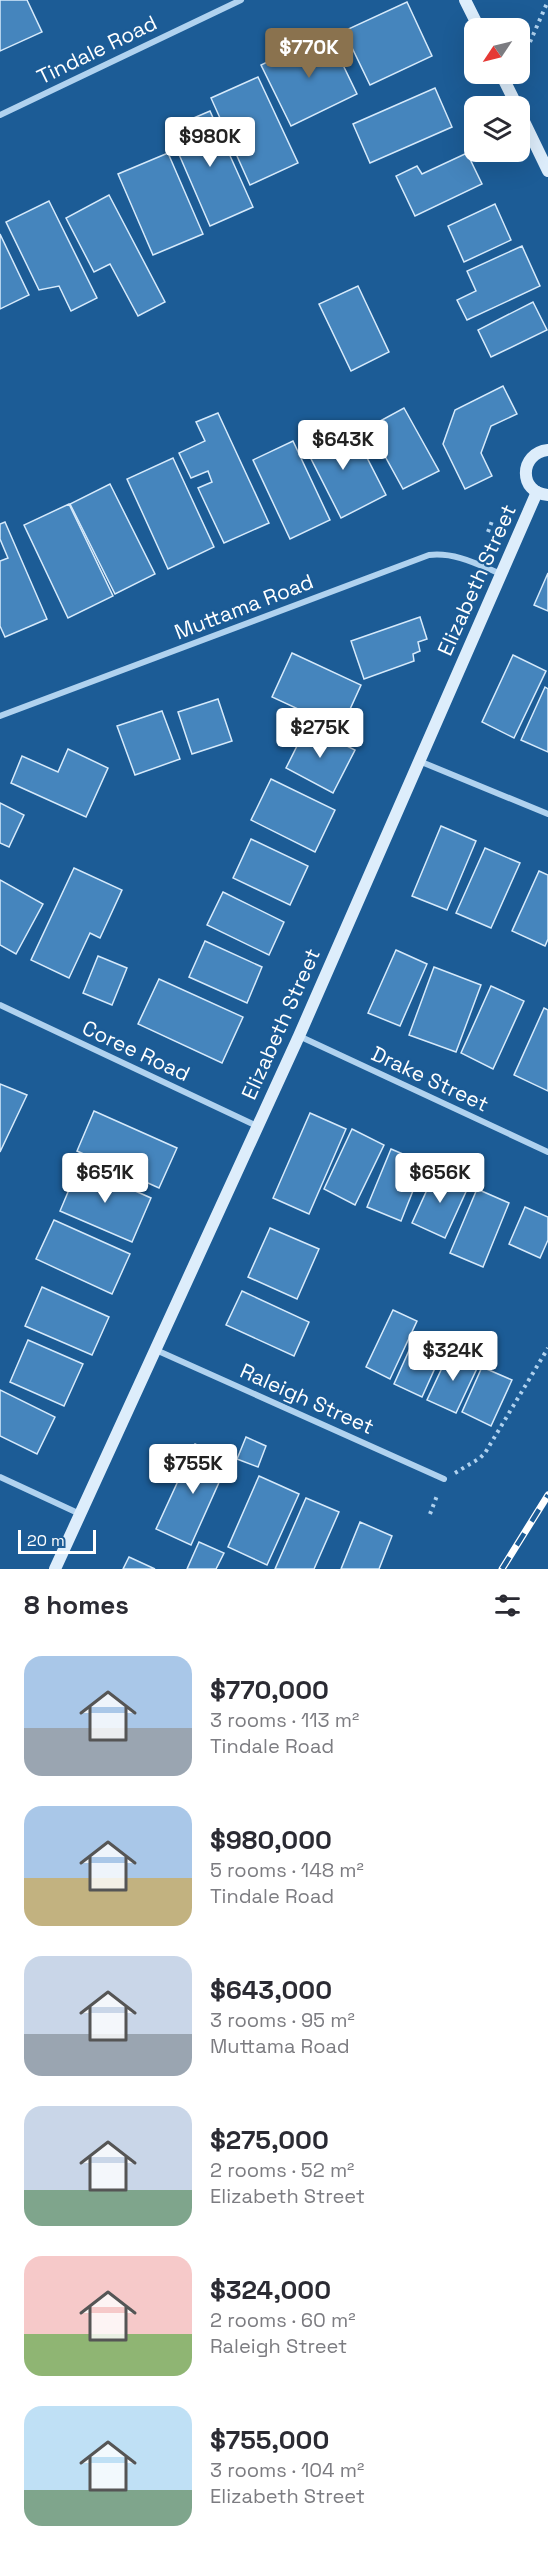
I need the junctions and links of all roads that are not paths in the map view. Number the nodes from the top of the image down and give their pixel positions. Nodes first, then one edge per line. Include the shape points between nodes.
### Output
1 (241, 0) edge
2 (465, 0) edge
3 (474, 18) edge
4 (0, 115) edge
5 (530, 134) edge
6 (548, 171) edge
7 (548, 450) edge
8 (542, 494) edge
9 (501, 574) junction
10 (0, 716) edge
11 (419, 762) junction
12 (548, 814) edge
13 (0, 1005) edge
14 (299, 1036) junction
15 (257, 1126) junction
16 (548, 1152) edge
17 (156, 1350) junction
18 (0, 1477) edge
19 (444, 1479) road end
20 (80, 1514) junction
21 (55, 1569) edge

1 - 4 street, Tindale Road
2 - 3 street
5 - 6 street
7 - 8 street via 533,455 525,467 527,482
8 - 9 street, Elizabeth Street
9 - 10 street, Muttama Road via 460,557 429,555
9 - 11 street, Elizabeth Street
11 - 12 street
11 - 14 street, Elizabeth Street
13 - 15 street, Coree Road
14 - 15 street, Elizabeth Street
14 - 16 street, Drake Street
15 - 17 street, Elizabeth Street
17 - 19 street, Raleigh Street
17 - 20 street, Elizabeth Street
18 - 20 street
20 - 21 street, Elizabeth Street

